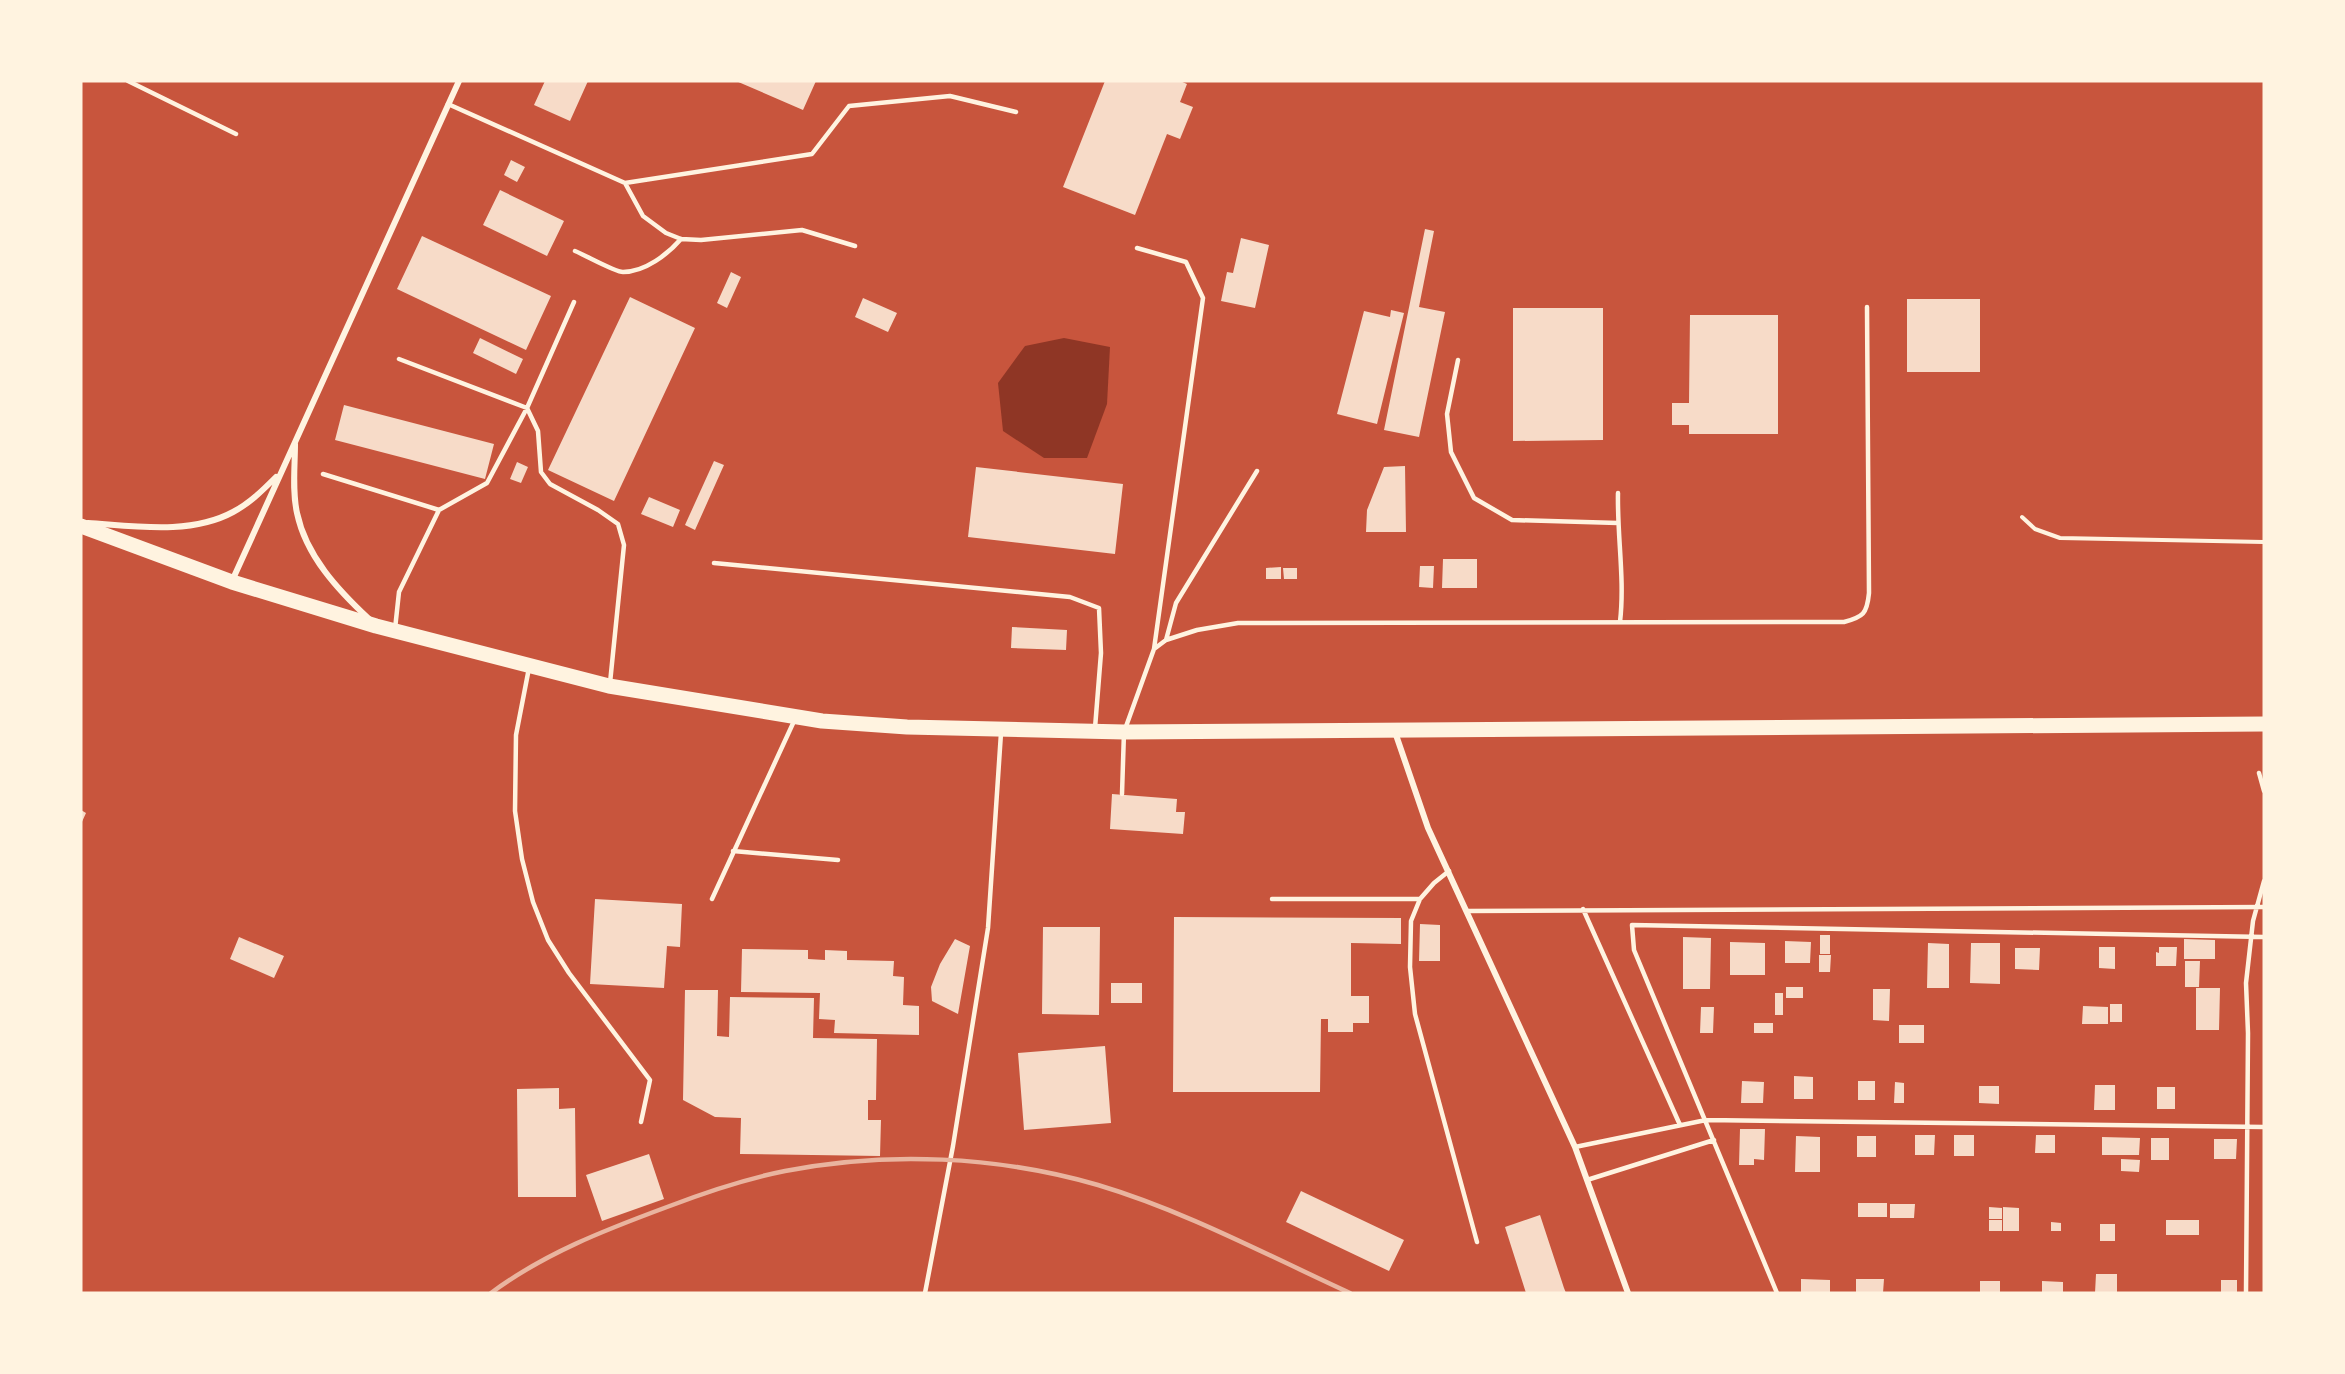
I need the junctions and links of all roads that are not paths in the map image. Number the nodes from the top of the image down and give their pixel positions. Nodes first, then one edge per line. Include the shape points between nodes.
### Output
1 (128, 81) edge
2 (459, 81) edge
3 (448, 104) junction
4 (1016, 112) dead end
5 (236, 134) dead end
6 (626, 183) junction
7 (681, 239) junction
8 (855, 246) dead end
9 (1137, 248) dead end
10 (575, 251) dead end
11 (574, 302) dead end
12 (1867, 307) dead end
13 (399, 359) dead end
14 (1458, 360) dead end
15 (527, 408) junction
16 (294, 441) junction
17 (1257, 471) dead end
18 (323, 474) dead end
19 (279, 475) junction
20 (1618, 493) dead end
21 (439, 510) junction
22 (1618, 523) junction
23 (81, 524) edge
24 (714, 563) dead end
25 (232, 582) junction
26 (1620, 622) junction
27 (376, 626) junction
28 (394, 630) junction
29 (1166, 640) junction
30 (1154, 649) junction
31 (530, 666) junction
32 (609, 686) junction
33 (796, 717) junction
34 (2264, 724) edge
35 (1001, 730) junction
36 (1094, 731) junction
37 (1394, 731) junction
38 (1124, 732) junction
39 (2259, 773) dead end
40 (2264, 791) edge
41 (1122, 794) dead end
42 (733, 851) junction
43 (838, 860) dead end
44 (1449, 871) junction
45 (2264, 881) edge
46 (712, 899) dead end
47 (1272, 899) dead end
48 (1420, 899) junction
49 (2256, 907) junction
50 (2264, 907) edge
51 (1583, 909) junction
52 (1467, 911) junction
53 (2251, 937) junction
54 (2264, 937) edge
55 (1706, 1120) junction
56 (641, 1122) dead end
57 (1680, 1125) junction
58 (2247, 1127) junction
59 (2264, 1127) edge
60 (1714, 1140) junction
61 (1575, 1147) junction
62 (1587, 1180) junction
63 (1477, 1242) dead end
64 (925, 1293) edge
65 (1628, 1293) edge
66 (1777, 1293) edge
67 (2246, 1293) edge

1 - 5 lane
2 - 3 street
3 - 6 lane
3 - 16 street
4 - 6 lane via 950,96 849,106 813,154
6 - 7 lane via 643,216
7 - 8 lane via 802,230
7 - 10 lane via 660,258 622,272
9 - 30 lane via 1186,262 1203,298
11 - 15 lane
12 - 26 lane via 1867,608 1859,618 1844,622
13 - 15 lane
14 - 22 lane via 1447,414 1451,452 1473,498 1512,520
15 - 21 lane via 487,483
15 - 32 lane via 538,431 540,472 550,484 618,524 624,545
16 - 19 street
16 - 27 street via 296,512 304,536 330,578
17 - 29 lane via 1176,603
18 - 21 lane
19 - 23 street via 252,500 212,520 186,525
19 - 25 street
20 - 22 lane
21 - 28 lane via 399,592
22 - 26 lane via 1623,599
23 - 25 main road
24 - 36 lane via 1070,597 1100,608 1101,653
25 - 27 main road
26 - 29 lane via 1238,623
27 - 28 main road
28 - 31 main road
29 - 30 lane
30 - 38 lane
31 - 32 main road
31 - 56 lane via 516,735 514,811 527,881 548,940 650,1080
32 - 33 main road
33 - 35 main road
33 - 42 lane
34 - 37 main road
35 - 36 main road
35 - 64 lane via 988,928
36 - 38 main road
37 - 38 main road
37 - 44 street via 1428,828
38 - 41 lane
39 - 40 lane
42 - 43 lane
42 - 46 lane
44 - 48 lane
44 - 52 street
45 - 49 lane
47 - 48 lane
48 - 63 lane via 1411,921 1415,1014
49 - 50 lane
49 - 51 lane
49 - 53 lane
51 - 52 lane
51 - 57 lane
52 - 61 street
53 - 54 lane
53 - 55 lane via 1632,925 1634,950
53 - 58 lane via 2246,983
55 - 57 lane
55 - 58 lane
55 - 60 lane
57 - 61 lane
58 - 59 lane
58 - 67 lane
60 - 62 lane
60 - 66 lane
61 - 62 street
62 - 65 street

